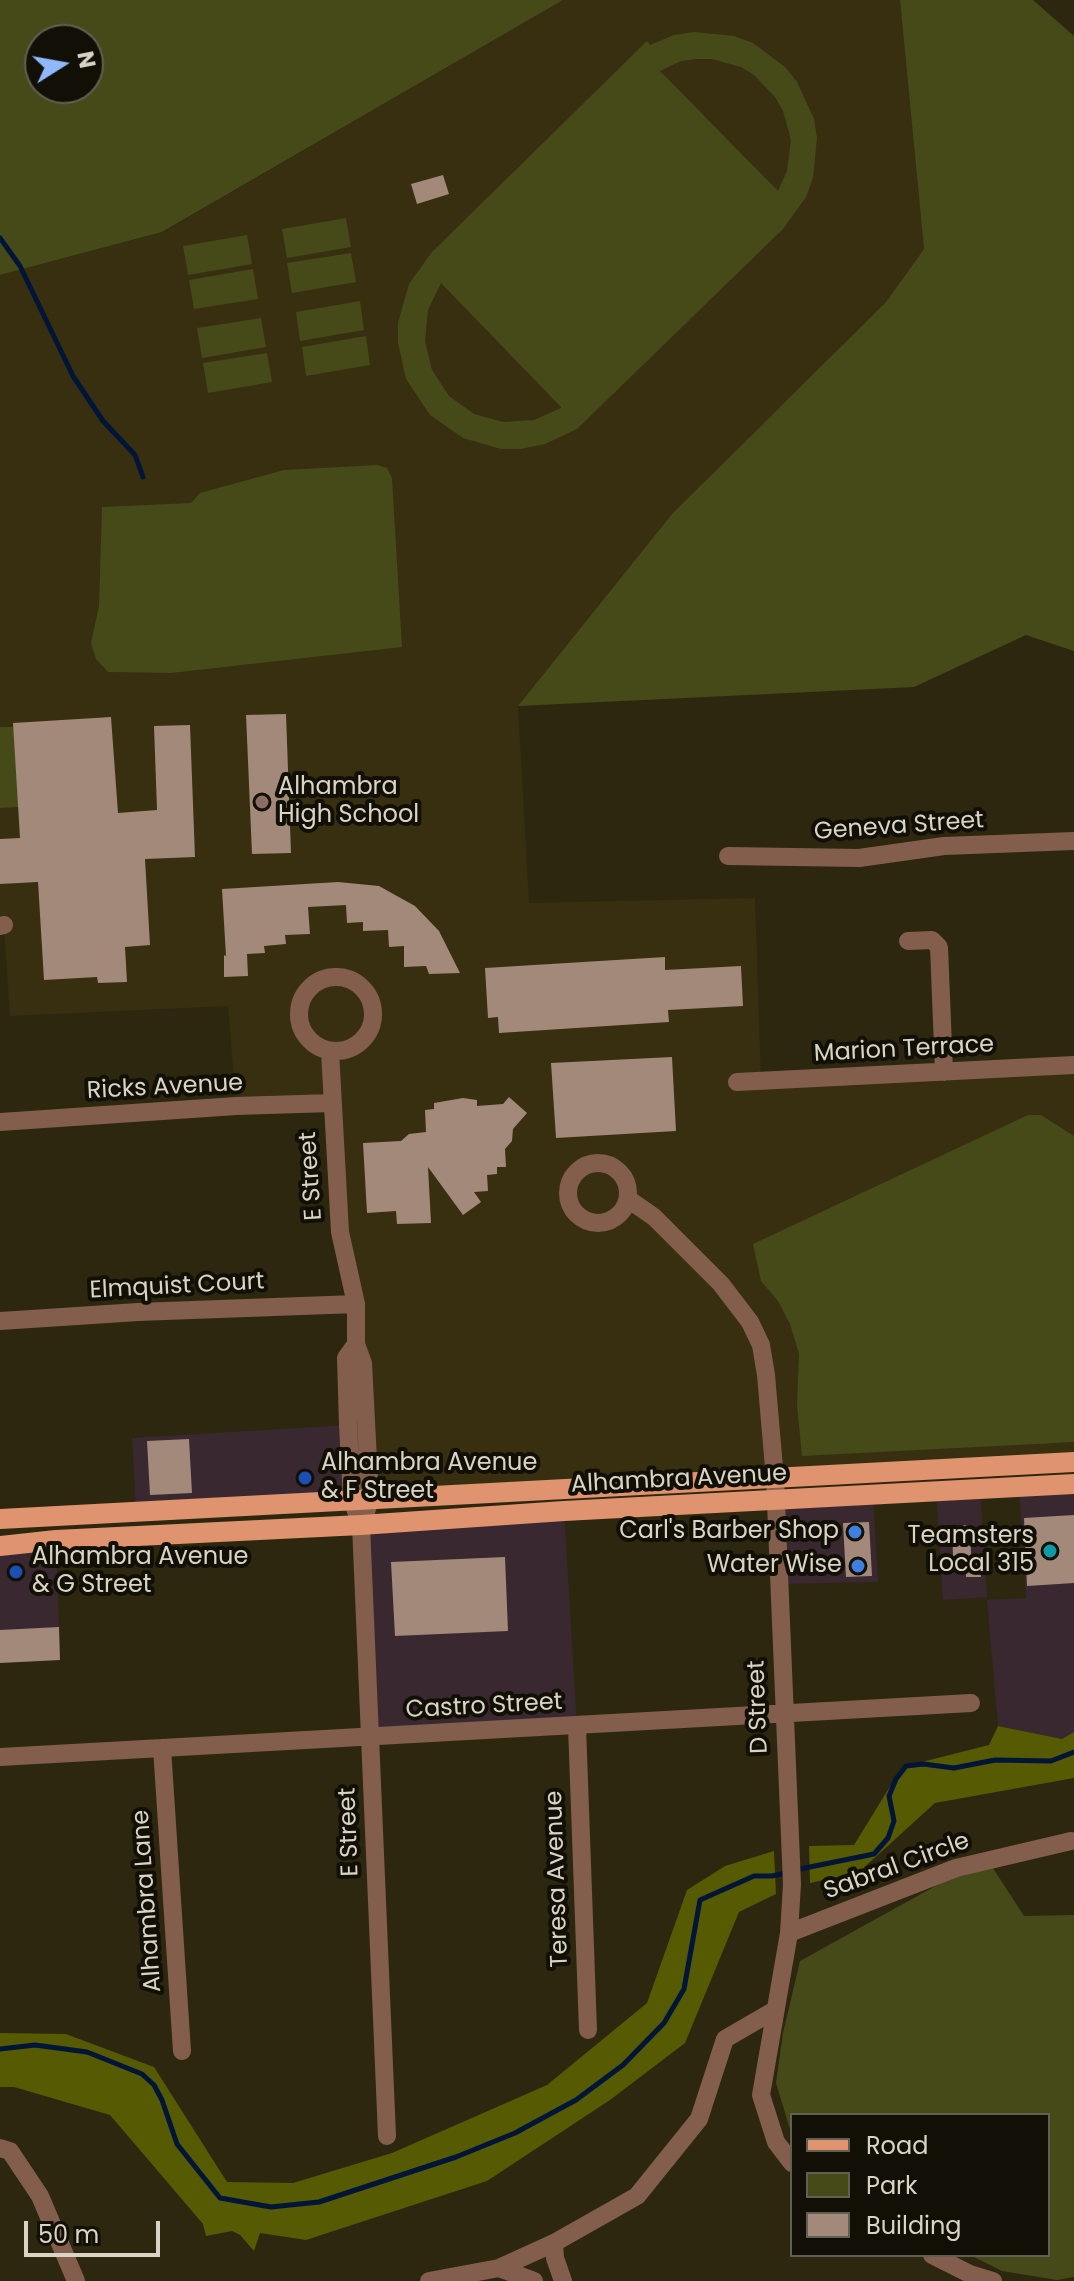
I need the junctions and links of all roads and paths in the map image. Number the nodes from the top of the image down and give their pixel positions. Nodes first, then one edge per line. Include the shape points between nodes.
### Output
1 (1074, 841) edge
2 (728, 856) dead end
3 (908, 941) dead end
4 (330, 1051) junction
5 (1074, 1065) edge
6 (944, 1072) junction
7 (737, 1082) dead end
8 (332, 1103) junction
9 (0, 1122) edge
10 (628, 1199) dead end
11 (356, 1304) junction
12 (0, 1321) edge
13 (1074, 1462) edge
14 (775, 1479) junction
15 (1074, 1484) edge
16 (361, 1499) junction
17 (775, 1502) junction
18 (0, 1519) edge
19 (361, 1525) junction
20 (0, 1546) edge
21 (971, 1703) dead end
22 (783, 1713) junction
23 (577, 1726) junction
24 (370, 1737) junction
25 (162, 1748) junction
26 (0, 1757) edge
27 (1071, 1841) dead end
28 (789, 1933) junction
29 (775, 2010) junction
30 (588, 2030) dead end
31 (182, 2051) dead end
32 (387, 2136) dead end
33 (0, 2148) edge
34 (790, 2160) edge
35 (554, 2243) junction
36 (935, 2257) edge
37 (499, 2268) junction
38 (968, 2278) edge
39 (76, 2281) edge
40 (429, 2281) edge
41 (534, 2281) edge
42 (563, 2281) edge
43 (993, 2281) edge

1 - 2 street, Geneva Street via 944,846 859,858
3 - 6 street via 932,940 939,947
4 - 4 street via 353,1047 372,1023 368,993 339,976 318,981 299,1006 306,1036
4 - 8 street, E Street
5 - 6 street, Marion Terrace
6 - 7 street, Marion Terrace
8 - 9 street, Ricks Avenue
8 - 11 street, E Street via 340,1232
10 - 14 street, D Street via 672,1234 750,1322 766,1375
11 - 12 street, Elmquist Court
11 - 16 street, E Street via 356,1344 346,1358
13 - 14 main road, Alhambra Avenue
14 - 16 main road, Alhambra Avenue
14 - 17 street, D Street
15 - 17 main road, Alhambra Avenue
16 - 18 main road, Alhambra Avenue
16 - 19 street, E Street
17 - 19 main road, Alhambra Avenue
17 - 22 street, D Street
19 - 20 main road, Alhambra Avenue
19 - 24 street, E Street
21 - 22 street, Castro Street
22 - 23 street, Castro Street
22 - 28 street, D Street via 792,1884
23 - 24 street, Castro Street
23 - 30 street, Teresa Avenue
24 - 25 street, Castro Street
24 - 32 street, E Street
25 - 26 street, Castro Street
25 - 31 street, Alhambra Lane
27 - 28 street, Sabral Circle via 956,1868
28 - 29 street, D Street
29 - 34 street, D Street via 761,2095 776,2142
29 - 35 street via 725,2039 699,2119 637,2196
33 - 39 street via 10,2151 40,2196
35 - 37 street
35 - 42 street
36 - 38 street
37 - 40 street
37 - 41 street
38 - 43 street

